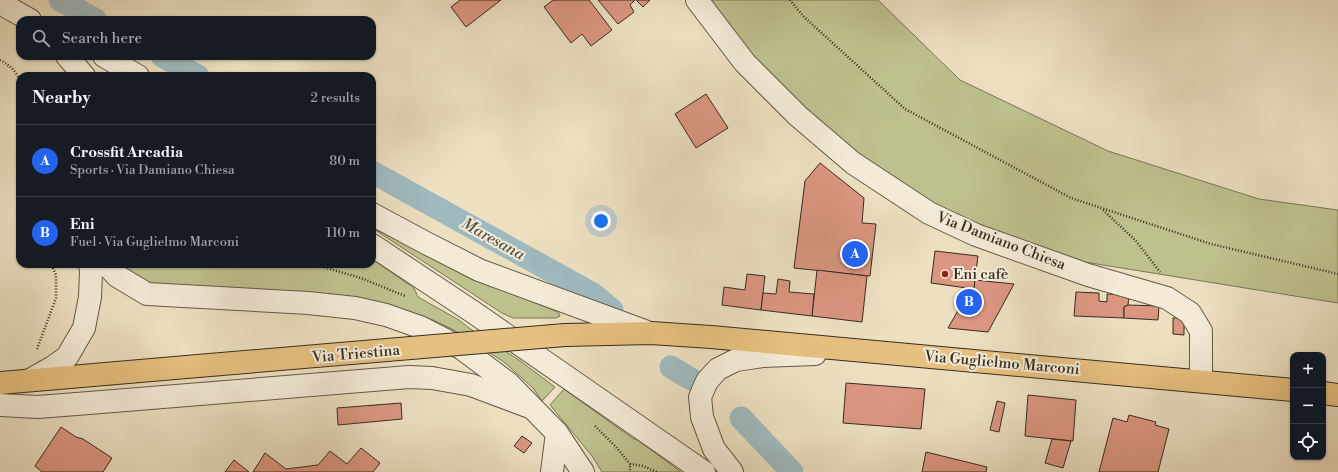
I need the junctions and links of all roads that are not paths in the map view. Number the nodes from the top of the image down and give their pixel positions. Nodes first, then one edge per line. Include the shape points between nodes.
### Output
1 (697, 0) edge
2 (0, 3) edge
3 (23, 16) edge
4 (70, 60) edge
5 (111, 60) edge
6 (81, 72) edge
7 (131, 72) edge
8 (376, 203) edge
9 (376, 216) edge
10 (376, 248) edge
11 (90, 268) edge
12 (110, 268) edge
13 (544, 294) junction
14 (651, 333) junction
15 (711, 337) joint
16 (857, 350) junction
17 (30, 380) junction
18 (1201, 381) junction
19 (0, 383) edge
20 (1290, 390) edge
21 (1326, 393) edge
22 (1338, 395) edge
23 (0, 405) edge
24 (532, 409) junction
25 (557, 433) junction
26 (552, 472) edge
27 (583, 472) edge
28 (704, 472) edge
29 (732, 472) edge

1 - 18 street, Via Damiano Chiesa via 745,63 798,116 853,163 929,213 976,234 1080,272 1167,298 1190,313 1201,331
2 - 3 street
4 - 6 street
5 - 7 street
8 - 13 street
9 - 13 street via 479,270
10 - 28 street
11 - 17 street via 90,297 84,328 67,357
12 - 24 street via 117,276 147,294 308,303 355,308 386,315 420,327 461,348 508,383
13 - 14 street
14 - 15 main road, Via Triestina
14 - 17 main road, Via Triestina, bridge via 565,336
15 - 16 main road, Via Guglielmo Marconi
16 - 18 main road, Via Guglielmo Marconi
16 - 29 street via 763,356 736,360 718,369 707,380 700,397 702,417 714,449
17 - 19 main road, Via Triestina
18 - 20 main road, Via Guglielmo Marconi
21 - 22 main road
23 - 24 street via 38,407 409,377 471,385
24 - 25 street
25 - 26 street
25 - 27 street

